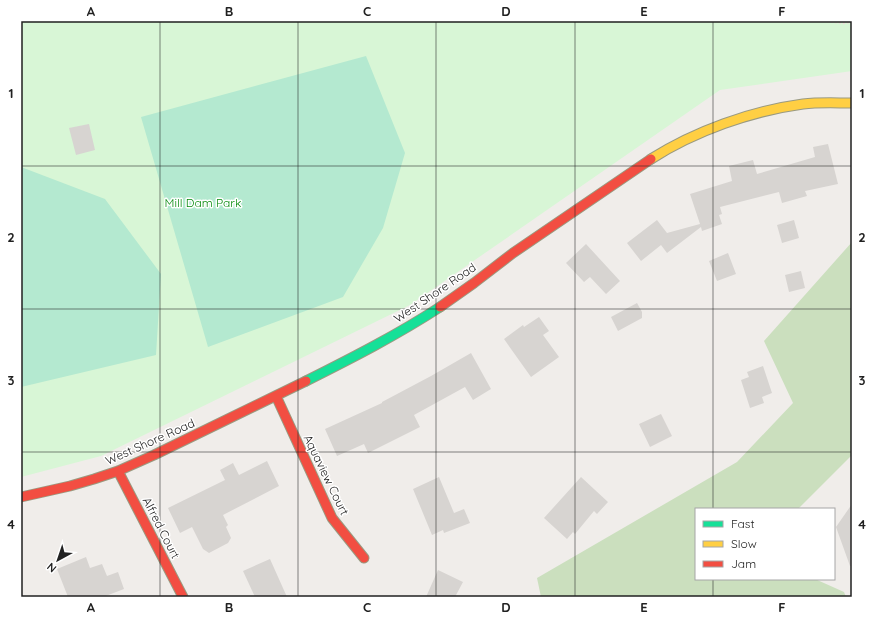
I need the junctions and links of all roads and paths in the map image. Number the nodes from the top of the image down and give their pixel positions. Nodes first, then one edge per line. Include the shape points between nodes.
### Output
1 (827, 21) edge
2 (852, 22) edge
3 (852, 103) edge
4 (276, 396) junction
5 (118, 471) junction
6 (21, 498) edge
7 (364, 558) dead end
8 (183, 597) edge

1 - 2 path
3 - 4 street, West Shore Road via 777,108 717,126 664,151 420,320
4 - 5 street, West Shore Road
4 - 7 street, Aquaview Court via 332,518
5 - 6 street, West Shore Road
5 - 8 street, Alfred Court

